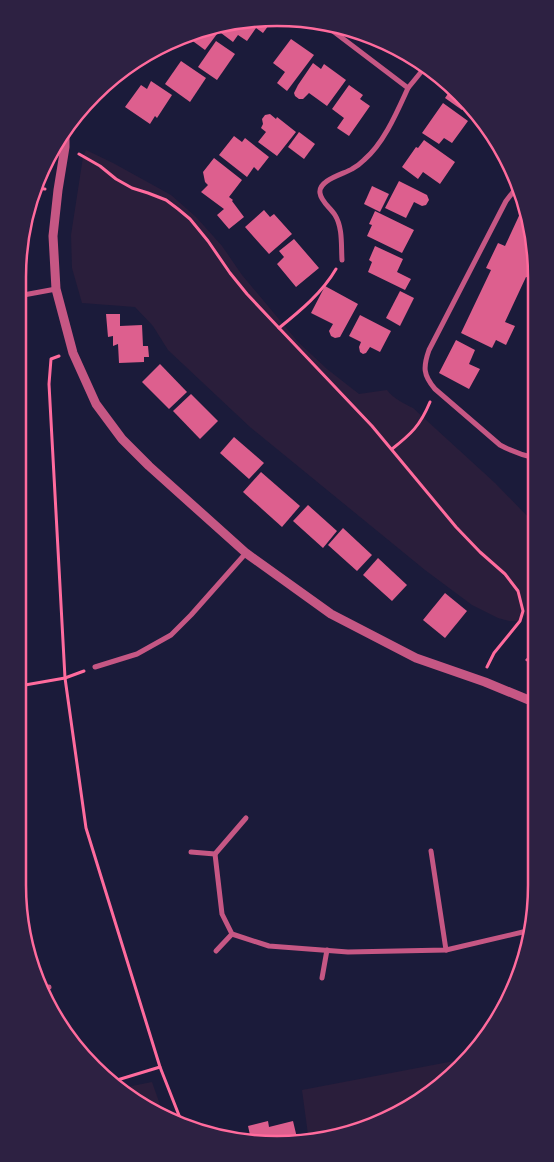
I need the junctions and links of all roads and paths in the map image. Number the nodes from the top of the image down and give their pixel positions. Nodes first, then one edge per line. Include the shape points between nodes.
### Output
1 (336, 34) edge
2 (421, 72) edge
3 (408, 88) junction
4 (65, 147) joint
5 (513, 192) edge
6 (342, 260) joint
7 (56, 290) junction
8 (26, 295) edge
9 (279, 328) junction
10 (73, 353) junction
11 (435, 389) junction
12 (392, 449) junction
13 (528, 457) edge
14 (246, 553) junction
15 (95, 667) joint
16 (65, 678) junction
17 (485, 682) junction
18 (26, 685) edge
19 (528, 700) edge
20 (246, 818) dead end
21 (431, 851) dead end
22 (191, 852) dead end
23 (215, 854) junction
24 (523, 932) edge
25 (232, 934) junction
26 (327, 950) junction
27 (446, 950) junction
28 (216, 951) dead end
29 (322, 978) dead end
30 (160, 1067) junction
31 (119, 1080) edge
32 (179, 1116) edge

1 - 3 street
2 - 3 street
3 - 6 street via 375,150 352,170 332,178 321,188 323,199 339,223
4 - 7 street via 53,236
4 - 9 path via 132,188 166,200 178,209
5 - 11 street via 425,360 428,380
6 - 9 path via 332,277
7 - 8 street
7 - 10 street
9 - 12 path
10 - 14 street via 96,404 122,439
10 - 16 path via 51,360 49,384
11 - 12 path via 418,426
11 - 13 street via 500,445
12 - 17 path via 456,527 518,591 523,611 520,621 494,653 487,667
14 - 15 street via 171,635 137,654
14 - 17 street via 331,614 416,658
15 - 16 path
16 - 18 path
16 - 30 path via 86,828
17 - 19 street
20 - 23 street
21 - 27 street
22 - 23 street
23 - 25 street via 222,914
24 - 27 street
25 - 26 street via 269,946
25 - 28 street
26 - 27 street
26 - 29 street
30 - 31 path
30 - 32 path

